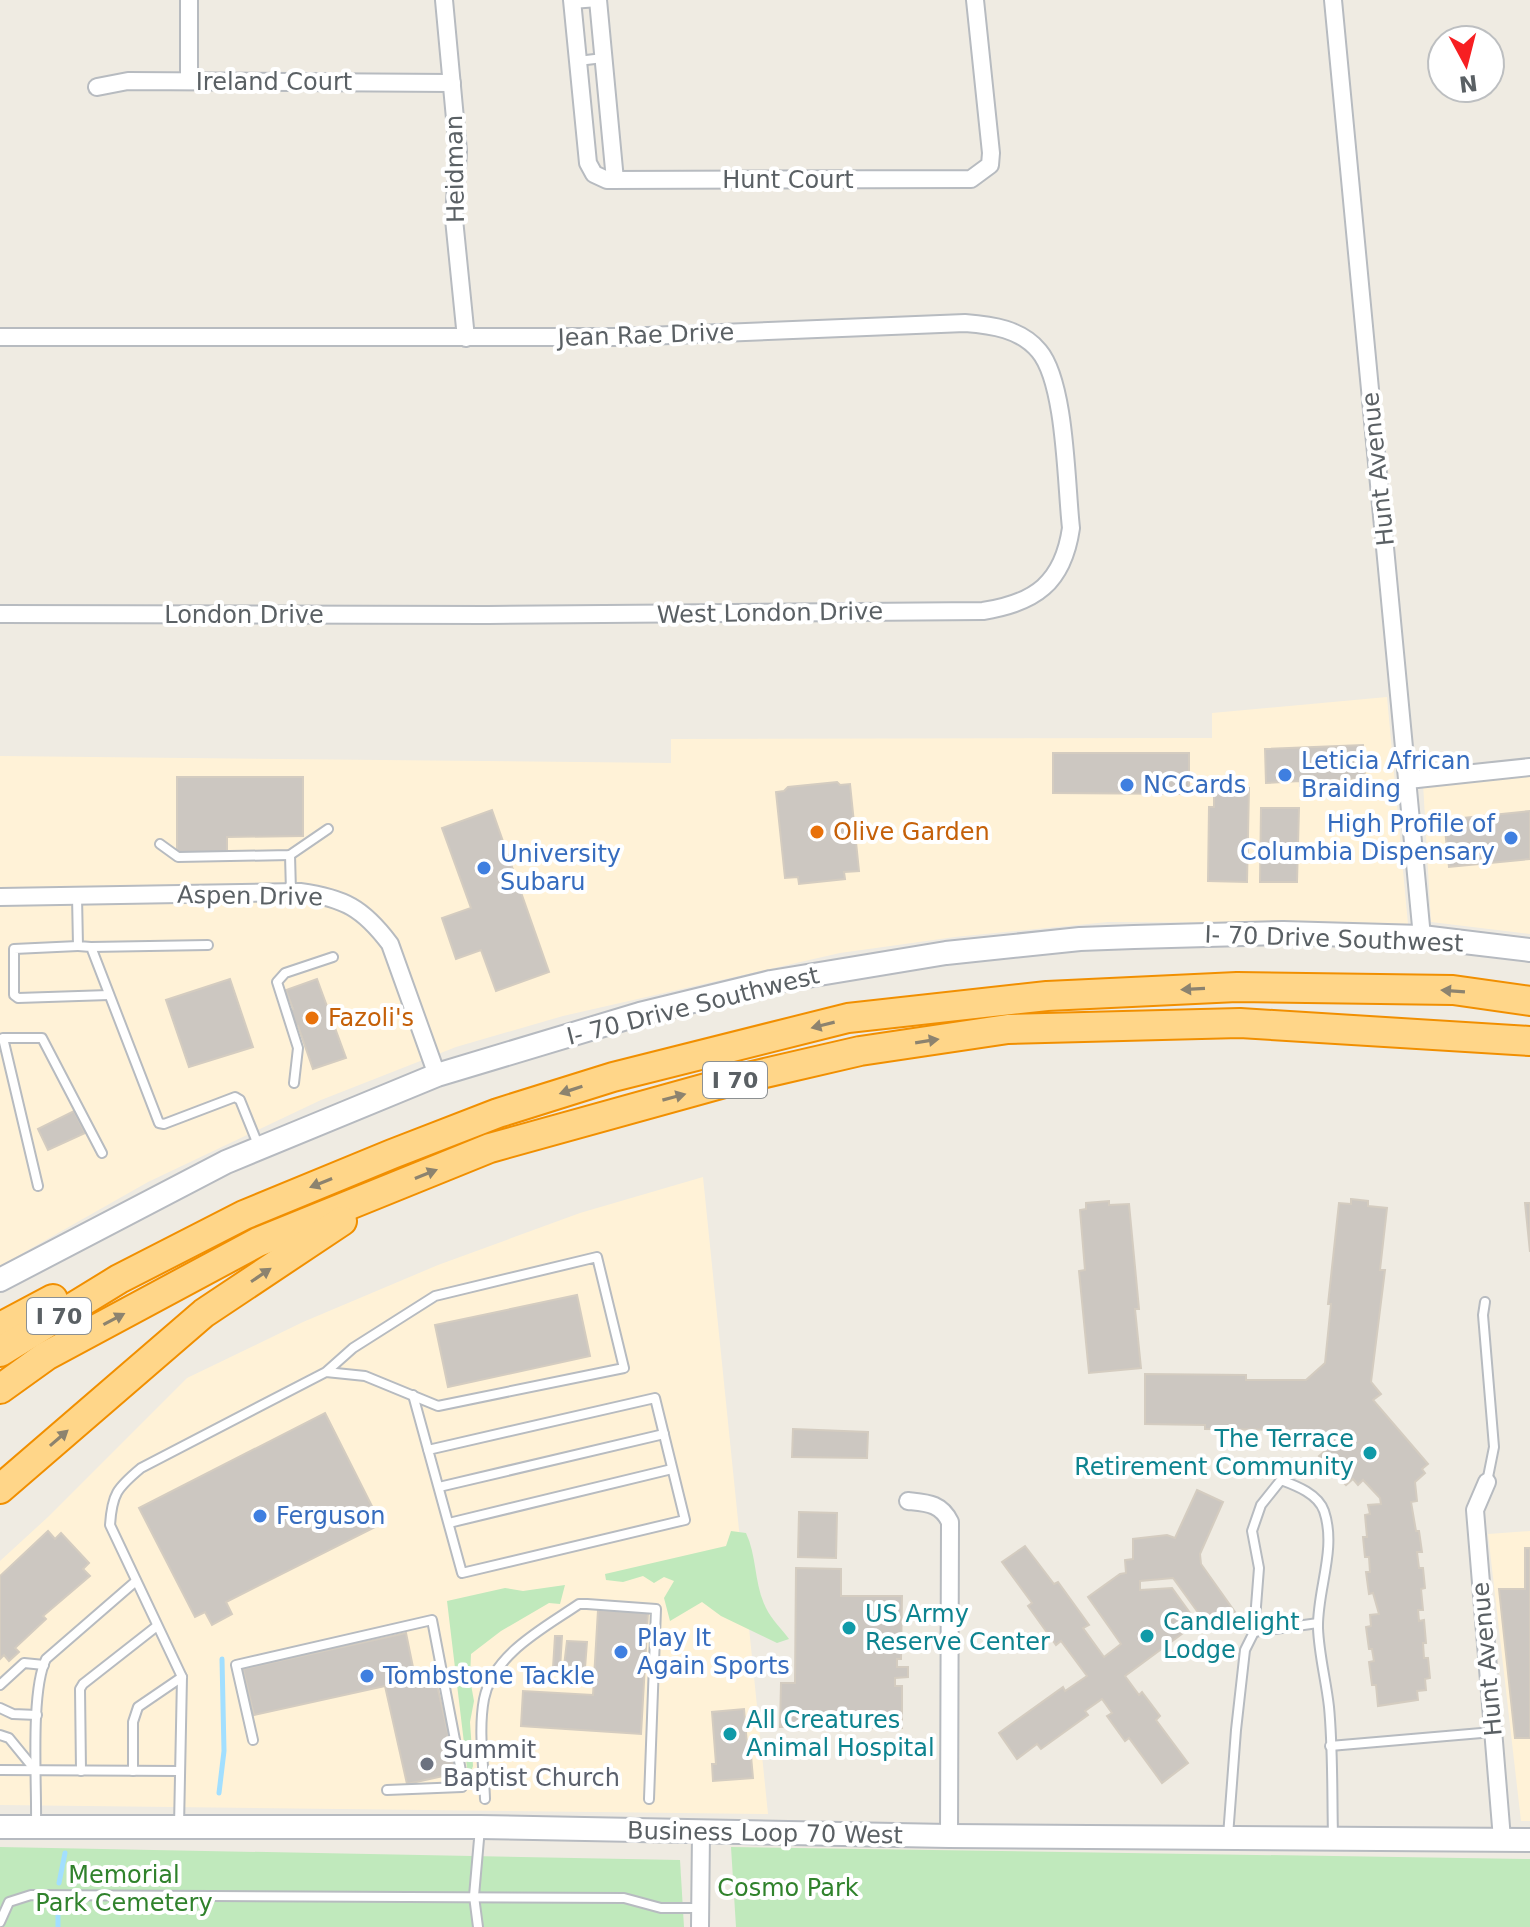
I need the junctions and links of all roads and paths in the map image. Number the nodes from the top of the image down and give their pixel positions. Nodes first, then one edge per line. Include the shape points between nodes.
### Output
1 (189, 0) edge
2 (444, 0) edge
3 (975, 0) edge
4 (1333, 0) edge
5 (598, 1) edge
6 (572, 2) edge
7 (603, 58) junction
8 (578, 61) junction
9 (189, 81) junction
10 (452, 83) junction
11 (97, 87) dead end
12 (615, 180) junction
13 (0, 337) edge
14 (466, 338) junction
15 (1047, 586) joint
16 (0, 614) edge
17 (488, 615) joint
18 (1530, 767) edge
19 (1408, 780) junction
20 (328, 829) dead end
21 (160, 844) dead end
22 (290, 855) junction
23 (291, 892) junction
24 (77, 896) junction
25 (0, 897) edge
26 (1422, 937) junction
27 (208, 945) dead end
28 (78, 946) junction
29 (91, 947) junction
30 (1530, 950) edge
31 (333, 957) dead end
32 (109, 995) junction
33 (1530, 1001) edge
34 (1530, 1041) edge
35 (437, 1075) junction
36 (294, 1083) dead end
37 (260, 1147) junction
38 (102, 1153) dead end
39 (38, 1186) dead end
40 (391, 1188) junction
41 (119, 1279) junction
42 (0, 1280) edge
43 (1485, 1302) dead end
44 (0, 1327) edge
45 (0, 1352) edge
46 (326, 1372) junction
47 (0, 1389) edge
48 (413, 1395) junction
49 (664, 1434) junction
50 (428, 1450) junction
51 (672, 1469) junction
52 (1487, 1482) joint
53 (439, 1487) junction
54 (0, 1489) edge
55 (908, 1501) dead end
56 (449, 1523) junction
57 (136, 1581) junction
58 (1318, 1623) junction
59 (157, 1626) junction
60 (1254, 1632) junction
61 (44, 1665) junction
62 (182, 1677) junction
63 (0, 1685) edge
64 (0, 1708) edge
65 (37, 1715) junction
66 (1493, 1732) junction
67 (0, 1735) edge
68 (253, 1740) dead end
69 (1330, 1746) junction
70 (0, 1770) edge
71 (37, 1771) junction
72 (81, 1771) junction
73 (133, 1771) junction
74 (180, 1771) junction
75 (387, 1790) dead end
76 (485, 1799) dead end
77 (649, 1799) dead end
78 (36, 1826) junction
79 (0, 1827) edge
80 (179, 1827) junction
81 (480, 1827) junction
82 (701, 1832) junction
83 (949, 1836) junction
84 (1228, 1837) junction
85 (1333, 1839) junction
86 (1502, 1839) junction
87 (1530, 1840) edge
88 (474, 1896) junction
89 (4, 1903) edge
90 (700, 1908) junction
91 (0, 1922) edge
92 (478, 1927) edge
93 (700, 1927) edge

1 - 9 street
2 - 10 street, Heidman
3 - 12 street, Hunt Court via 991,153 982,174 971,179
4 - 19 street, Hunt Avenue
5 - 6 lane
5 - 7 street
6 - 8 street
7 - 8 lane
7 - 12 street
8 - 12 street, Hunt Court via 588,163 594,174
9 - 10 street, Ireland Court
9 - 11 street, Ireland Court
10 - 14 street, Heidman via 458,151 454,219
13 - 14 street, Jean Rae Drive
14 - 15 street, Jean Rae Drive via 965,323 1019,335 1038,348 1051,368 1058,407 1071,528 1064,558
15 - 17 street, West London Drive via 1031,598 983,611
16 - 17 street, London Drive
18 - 19 street
19 - 26 street, Hunt Avenue
20 - 22 lane
21 - 22 lane via 178,857
22 - 23 lane
23 - 24 street, Aspen Drive
23 - 35 street, Aspen Drive via 331,896 378,927 390,944
24 - 25 street, Aspen Drive
24 - 28 lane
26 - 30 street, I- 70 Drive Southwest
26 - 35 street, I- 70 Drive Southwest via 1182,935 946,953 771,982 640,1014
27 - 29 lane
28 - 29 lane
28 - 32 lane via 14,949 14,995
29 - 32 lane
31 - 36 lane via 285,973 277,982 298,1048
32 - 37 lane via 159,1123 235,1097
33 -> 41 highway, I 70 via 1453,990 1237,987 1047,996 848,1018 613,1077 498,1113 244,1215
40 -> 34 highway, I 70 via 490,1148 735,1080 860,1051 1008,1029 1240,1023
35 - 37 street, I- 70 Drive Southwest
37 - 42 street, I- 70 Drive Southwest
38 - 39 lane via 42,1038 3,1038
47 -> 40 highway, I 70 via 46,1356 258,1242
54 -> 40 highway via 204,1313
41 - 44 highway via 75,1287
41 - 45 highway, I 70
43 - 52 lane via 1494,1447
46 - 48 lane via 365,1376
46 - 48 lane via 353,1348 435,1296 597,1257 624,1368 438,1406
46 - 57 lane via 141,1468 120,1485 110,1525
48 - 50 lane
49 - 50 lane via 655,1398
49 - 51 lane
49 - 53 lane
50 - 53 lane
51 - 56 lane
51 - 56 lane via 685,1520 462,1573
52 - 66 street, Hunt Avenue via 1475,1510
53 - 56 lane
55 - 83 street via 931,1503 944,1510 950,1522
57 - 59 lane
57 - 61 lane
58 - 60 lane
58 - 60 lane via 1326,1516 1303,1488 1281,1480 1261,1505 1252,1531 1259,1568
58 - 69 lane
59 - 62 lane
59 - 72 lane via 80,1689
60 - 84 lane via 1245,1650
61 - 63 lane via 24,1663
61 - 65 lane
62 - 73 lane via 138,1707
62 - 74 lane
64 - 65 lane
65 - 71 lane
66 - 69 lane
66 - 86 street, Hunt Avenue
67 - 71 lane via 9,1738
68 - 75 lane via 236,1665 432,1620 462,1787
69 - 85 lane
70 - 71 lane
71 - 72 lane
71 - 78 lane
72 - 73 lane
73 - 74 lane
74 - 80 lane
76 - 77 lane via 484,1699 490,1683 514,1650 579,1604 656,1609
78 - 79 street, Business Loop 70 West
78 - 80 street, Business Loop 70 West
80 - 81 street, Business Loop 70 West
81 - 82 street, Business Loop 70 West
81 - 88 lane
82 - 83 street, Business Loop 70 West
82 - 90 street
83 - 84 street, Business Loop 70 West
84 - 85 street, Business Loop 70 West
85 - 86 street, Business Loop 70 West
86 - 87 street, Business Loop 70 West
88 - 89 lane via 31,1895
88 - 90 lane via 624,1898 661,1908
88 - 92 lane
89 - 91 lane
90 - 93 street

